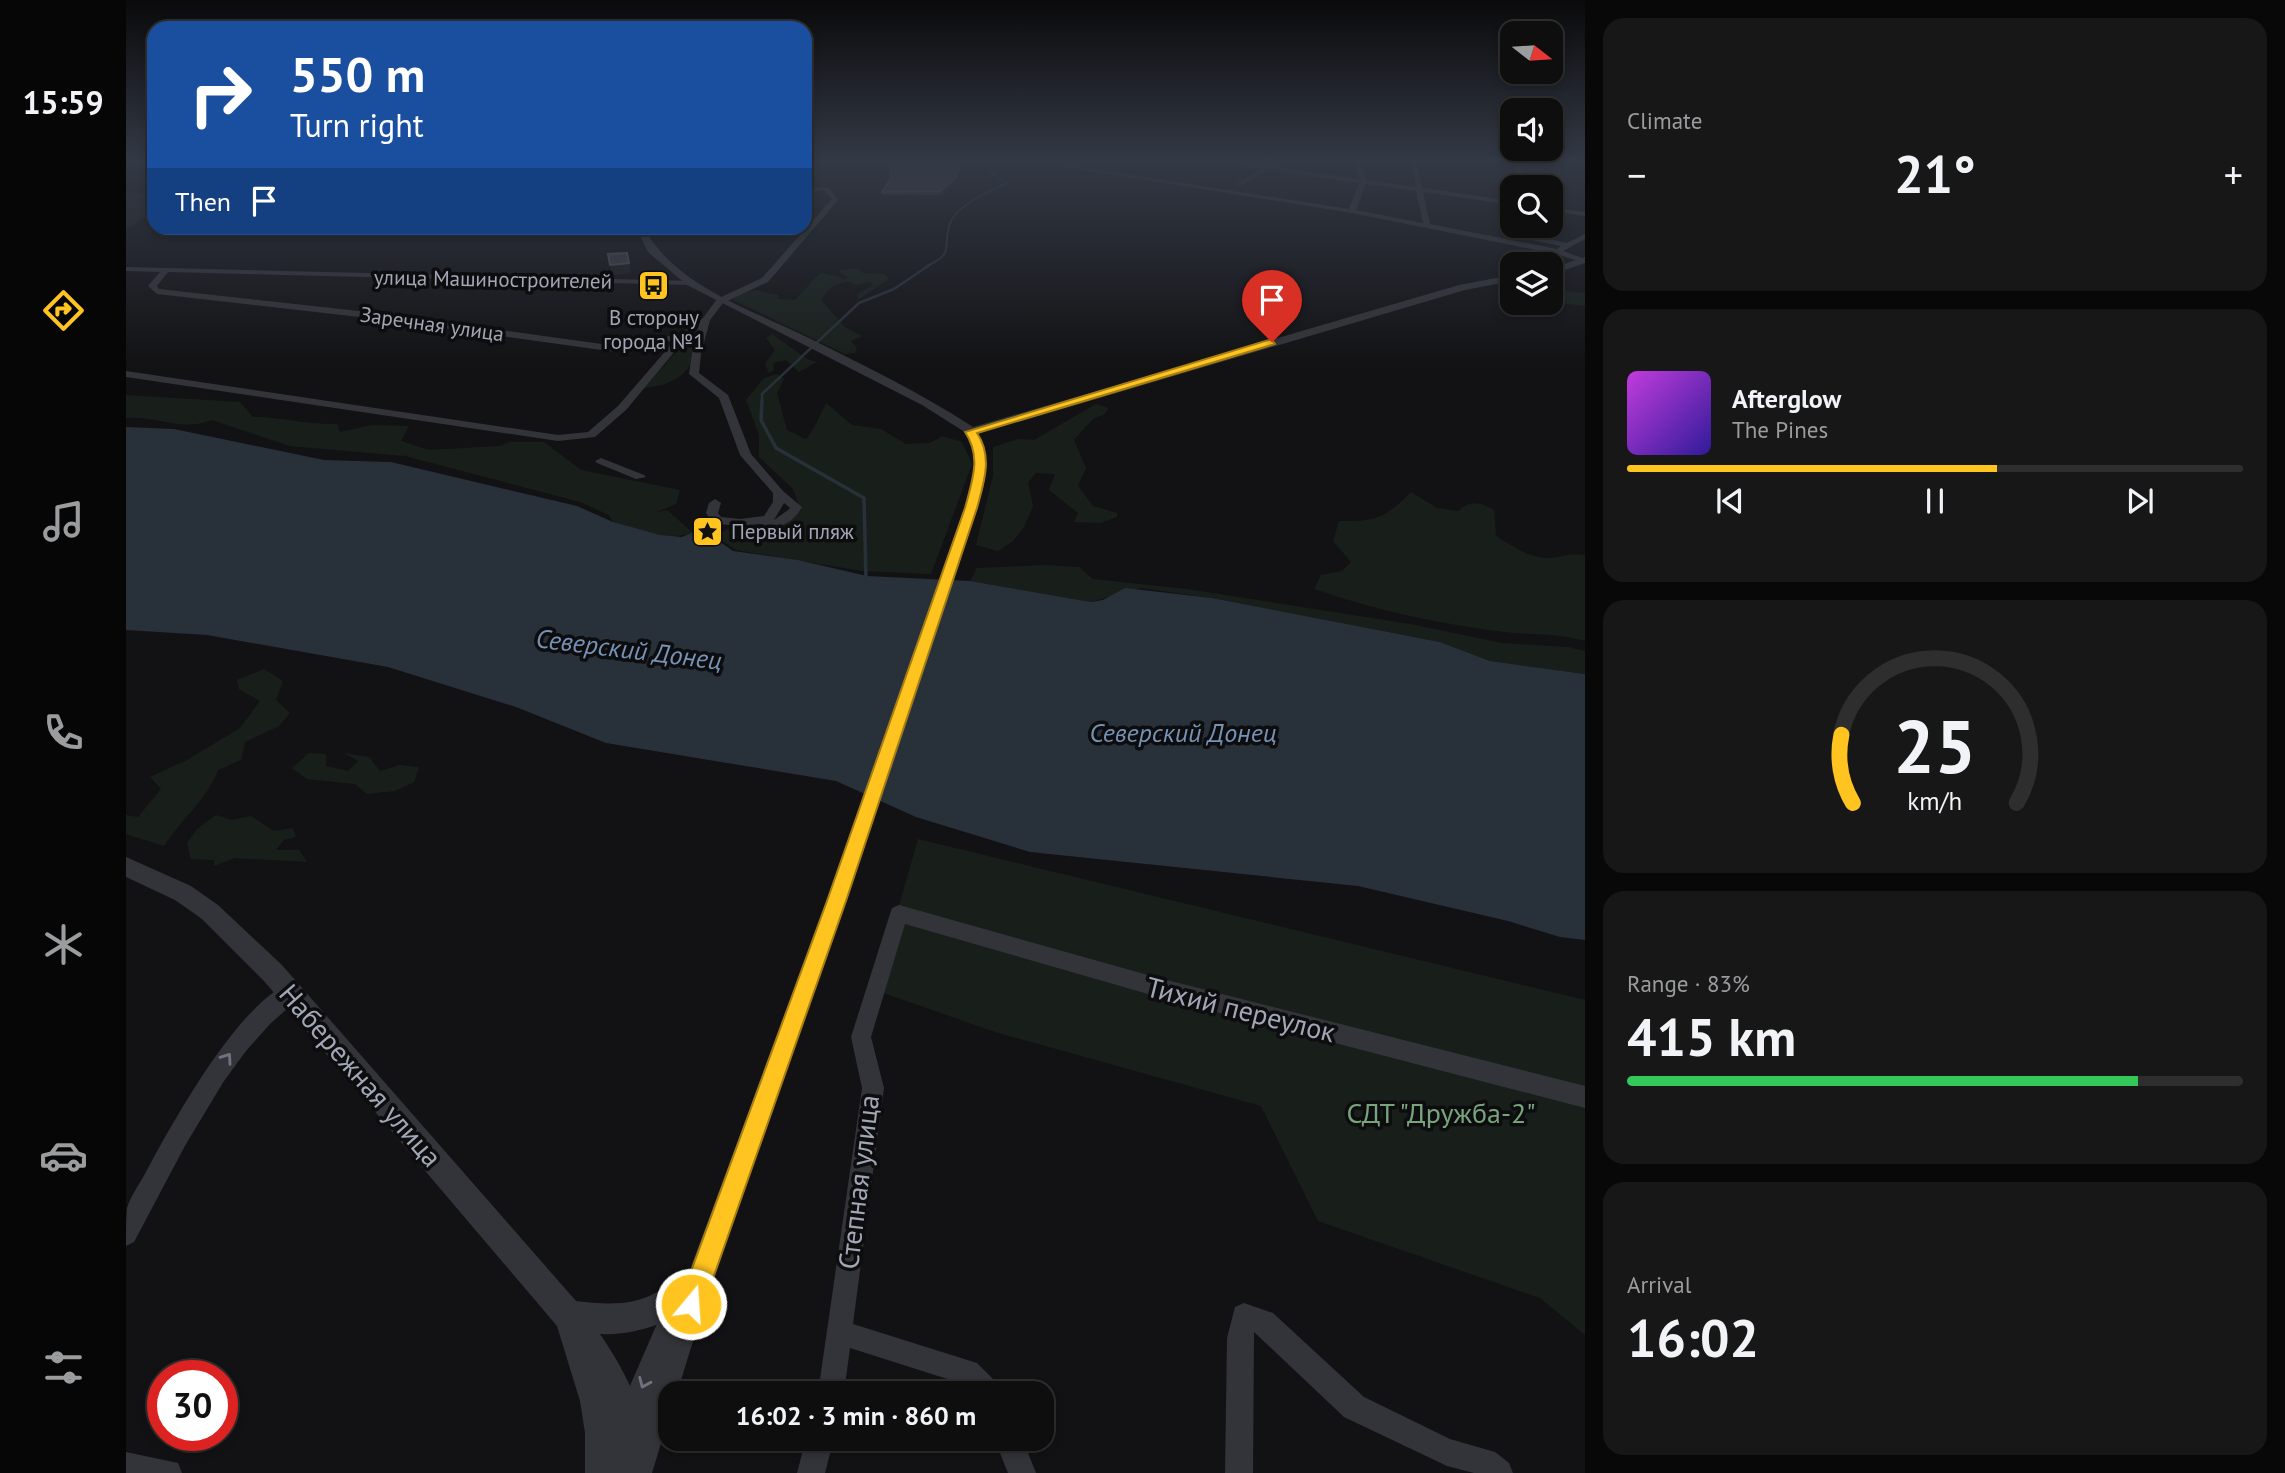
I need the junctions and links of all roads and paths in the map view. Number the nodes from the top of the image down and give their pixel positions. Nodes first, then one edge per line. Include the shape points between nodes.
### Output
1 (1440, 228) edge
2 (644, 235) edge
3 (804, 235) edge
4 (1585, 236) edge
5 (1535, 238) edge
6 (1566, 244) junction
7 (1558, 252) joint
8 (1563, 253) edge
9 (1585, 258) edge
10 (1563, 267) edge
11 (126, 269) edge
12 (166, 270) junction
13 (1500, 280) edge
14 (691, 283) junction
15 (720, 300) junction
16 (706, 320) junction
17 (684, 336) junction
18 (616, 349) junction
19 (664, 358) junction
20 (126, 374) edge
21 (971, 432) junction
22 (601, 461) dead end
23 (640, 477) dead end
24 (779, 493) junction
25 (715, 503) dead end
26 (768, 519) junction
27 (126, 867) edge
28 (899, 914) joint
29 (290, 993) junction
30 (1585, 1097) edge
31 (126, 1234) edge
32 (699, 1280) junction
33 (568, 1315) junction
34 (839, 1332) junction
35 (833, 1381) edge
36 (977, 1381) edge
37 (628, 1423) junction
38 (817, 1451) edge
39 (1014, 1451) edge
40 (126, 1466) edge
41 (168, 1473) edge
42 (602, 1473) edge
43 (614, 1473) edge
44 (635, 1473) edge
45 (811, 1473) edge
46 (1022, 1473) edge
47 (1239, 1473) edge
48 (1499, 1473) edge

1 - 7 street
2 - 14 street via 651,250
3 - 15 street via 765,279
4 - 6 street
5 - 6 street
6 - 7 street
6 - 9 street
8 - 9 street
9 - 10 street
11 - 12 street, улица Машиностроителей
12 - 14 street, улица Машиностроителей
12 - 18 street, Заречная улица via 152,286 157,291
13 - 21 street via 1455,289
14 - 15 street
15 - 16 street, Заречная улица
15 - 21 street via 926,402
16 - 17 street, Заречная улица
16 - 24 street via 693,362 694,374 724,397 747,455
17 - 18 street, Заречная улица
17 - 19 street
18 - 19 street
19 - 20 street via 622,408 591,435 558,438
21 - 32 street via 981,457 971,508
22 - 23 street
24 - 26 street via 779,502
24 - 26 street via 796,507 781,522 768,524
25 - 26 street via 712,513 717,520
27 - 29 street, Набережная улица via 183,893 210,912
28 - 30 street, Тихий переулок via 1161,990
28 - 34 street, Степная улица via 860,1037 873,1088
31 -> 29 street via 229,1055 262,1015
29 - 33 street, Набережная улица
32 - 33 street via 667,1306 642,1317 602,1321
32 -> 37 street via 672,1319
32 - 44 street
33 - 37 street, Набережная улица via 606,1368
33 - 42 street via 596,1401
34 - 35 street, Степная улица
34 - 36 street via 968,1372
37 - 43 street
37 - 44 street, Набережная улица
38 - 45 street
39 - 46 street
40 - 41 street
47 - 48 street via 1244,1316 1264,1322 1354,1407 1447,1452 1485,1462

